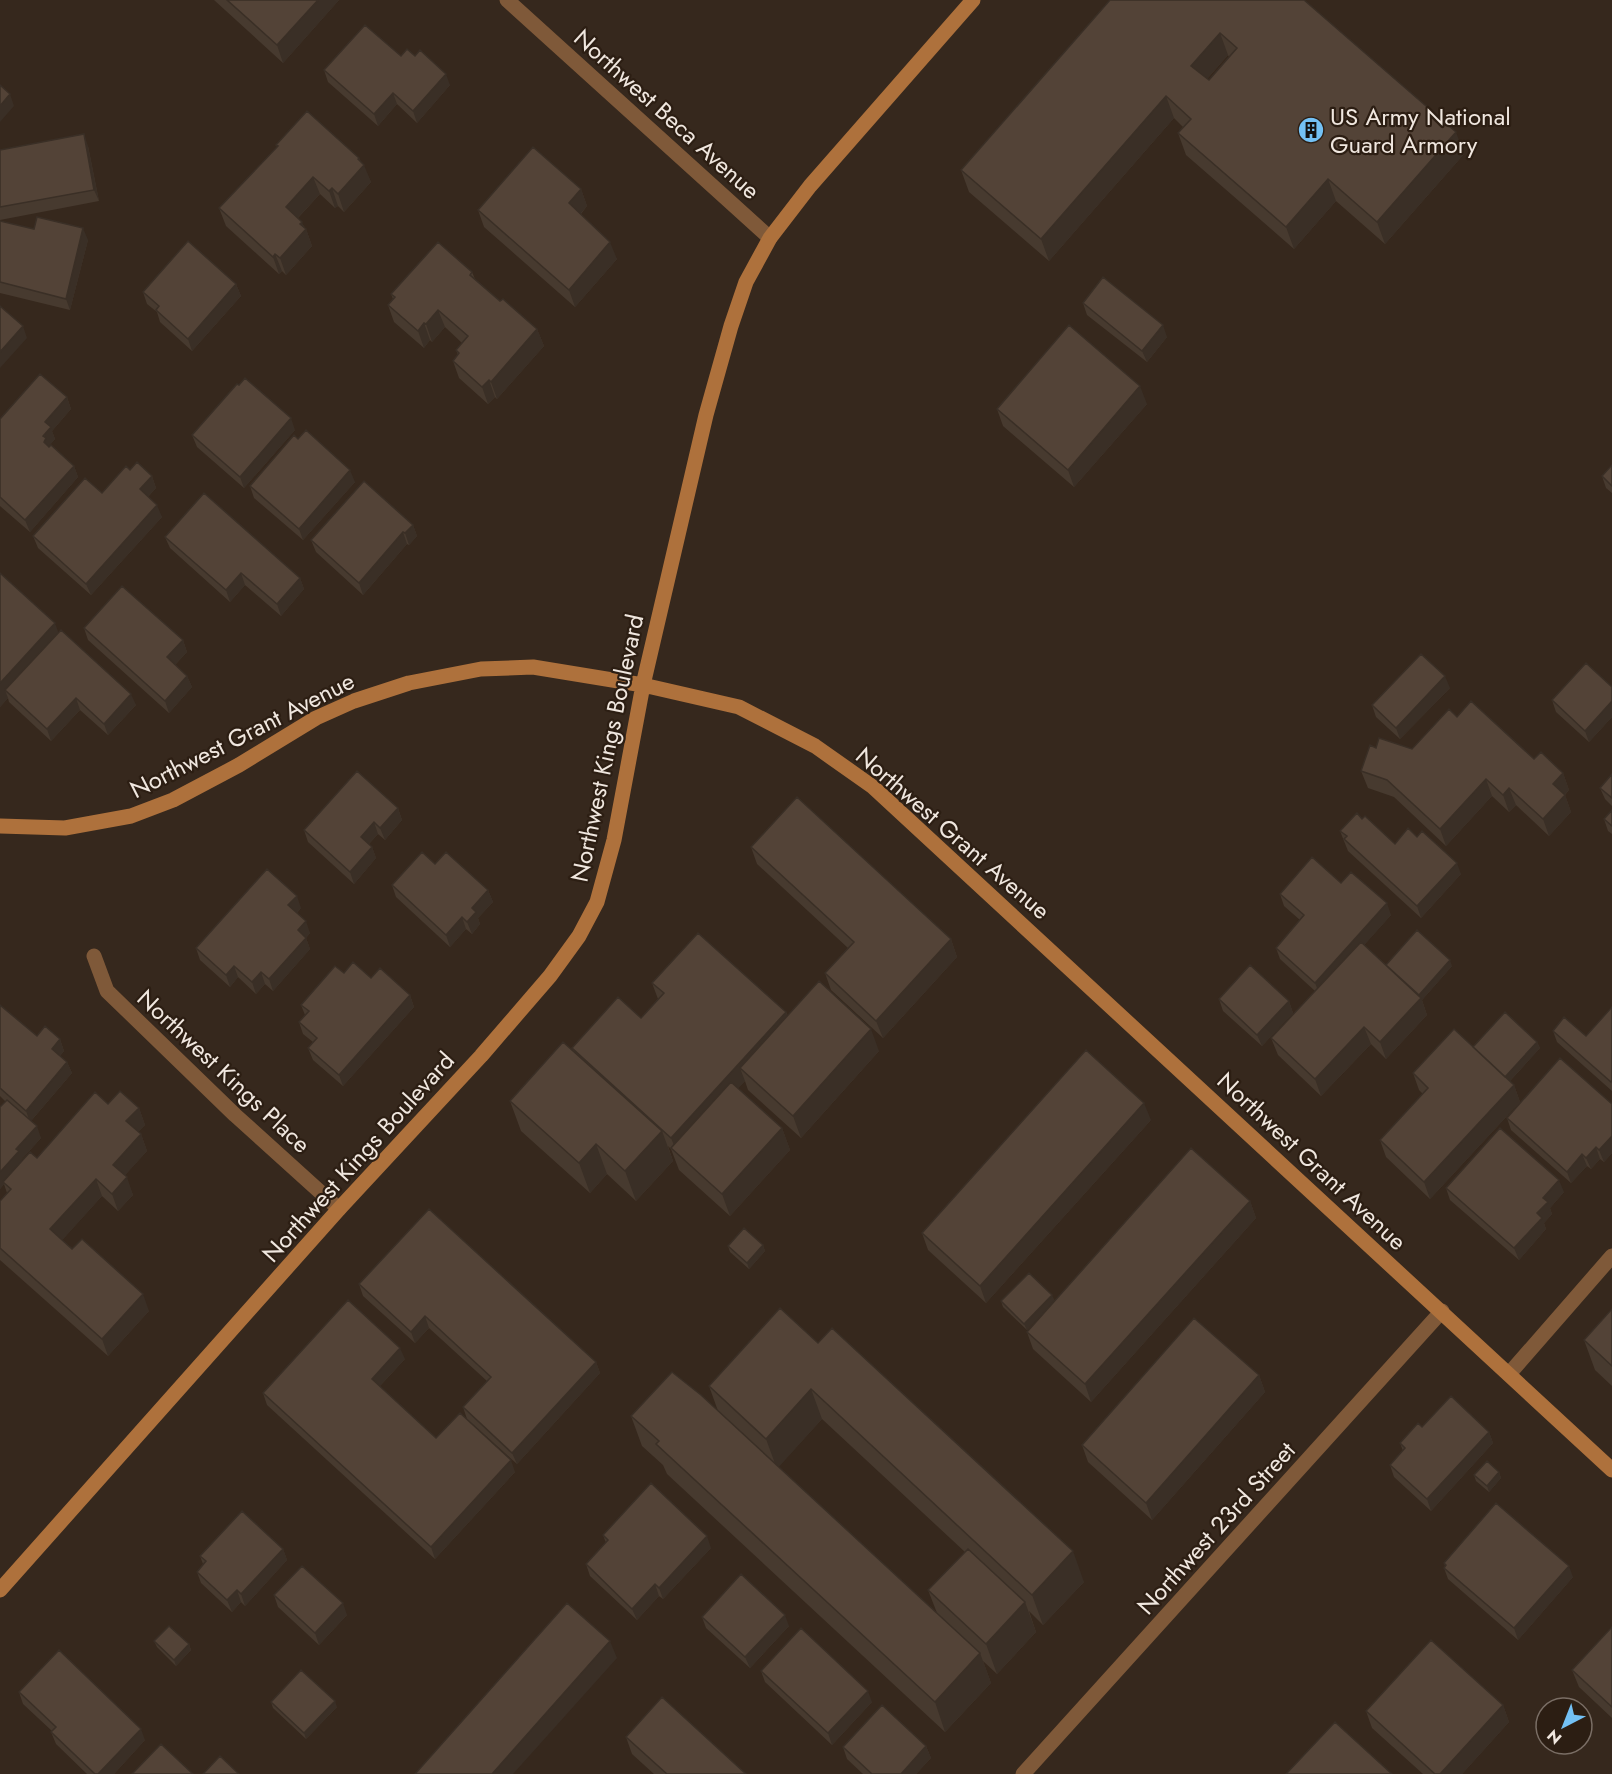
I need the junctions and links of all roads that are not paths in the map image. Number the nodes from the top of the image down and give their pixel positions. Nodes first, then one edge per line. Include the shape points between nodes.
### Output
1 (507, 0) edge
2 (973, 0) edge
3 (770, 238) junction
4 (643, 684) junction
5 (0, 826) edge
6 (94, 956) dead end
7 (339, 1209) junction
8 (1612, 1256) edge
9 (1442, 1311) junction
10 (1509, 1374) junction
11 (1612, 1470) edge
12 (0, 1590) edge
13 (1023, 1774) edge

1 - 3 street, Northwest Beca Avenue
2 - 3 main road, Northwest Kings Boulevard via 810,186
3 - 4 main road, Northwest Kings Boulevard via 746,282 731,326 706,415
4 - 5 main road, Northwest Grant Avenue via 533,667 481,669 409,683 316,718 173,800 131,816 65,828
4 - 7 main road, Northwest Kings Boulevard via 614,840 597,902 579,936 481,1056
4 - 9 main road, Northwest Grant Avenue via 739,707 815,746 873,787
6 - 7 street, Northwest Kings Place via 107,991
7 - 12 main road, Northwest Kings Boulevard
8 - 10 street
9 - 10 main road, Northwest Grant Avenue
9 - 13 street, Northwest 23rd Street
10 - 11 main road, Northwest Grant Avenue

